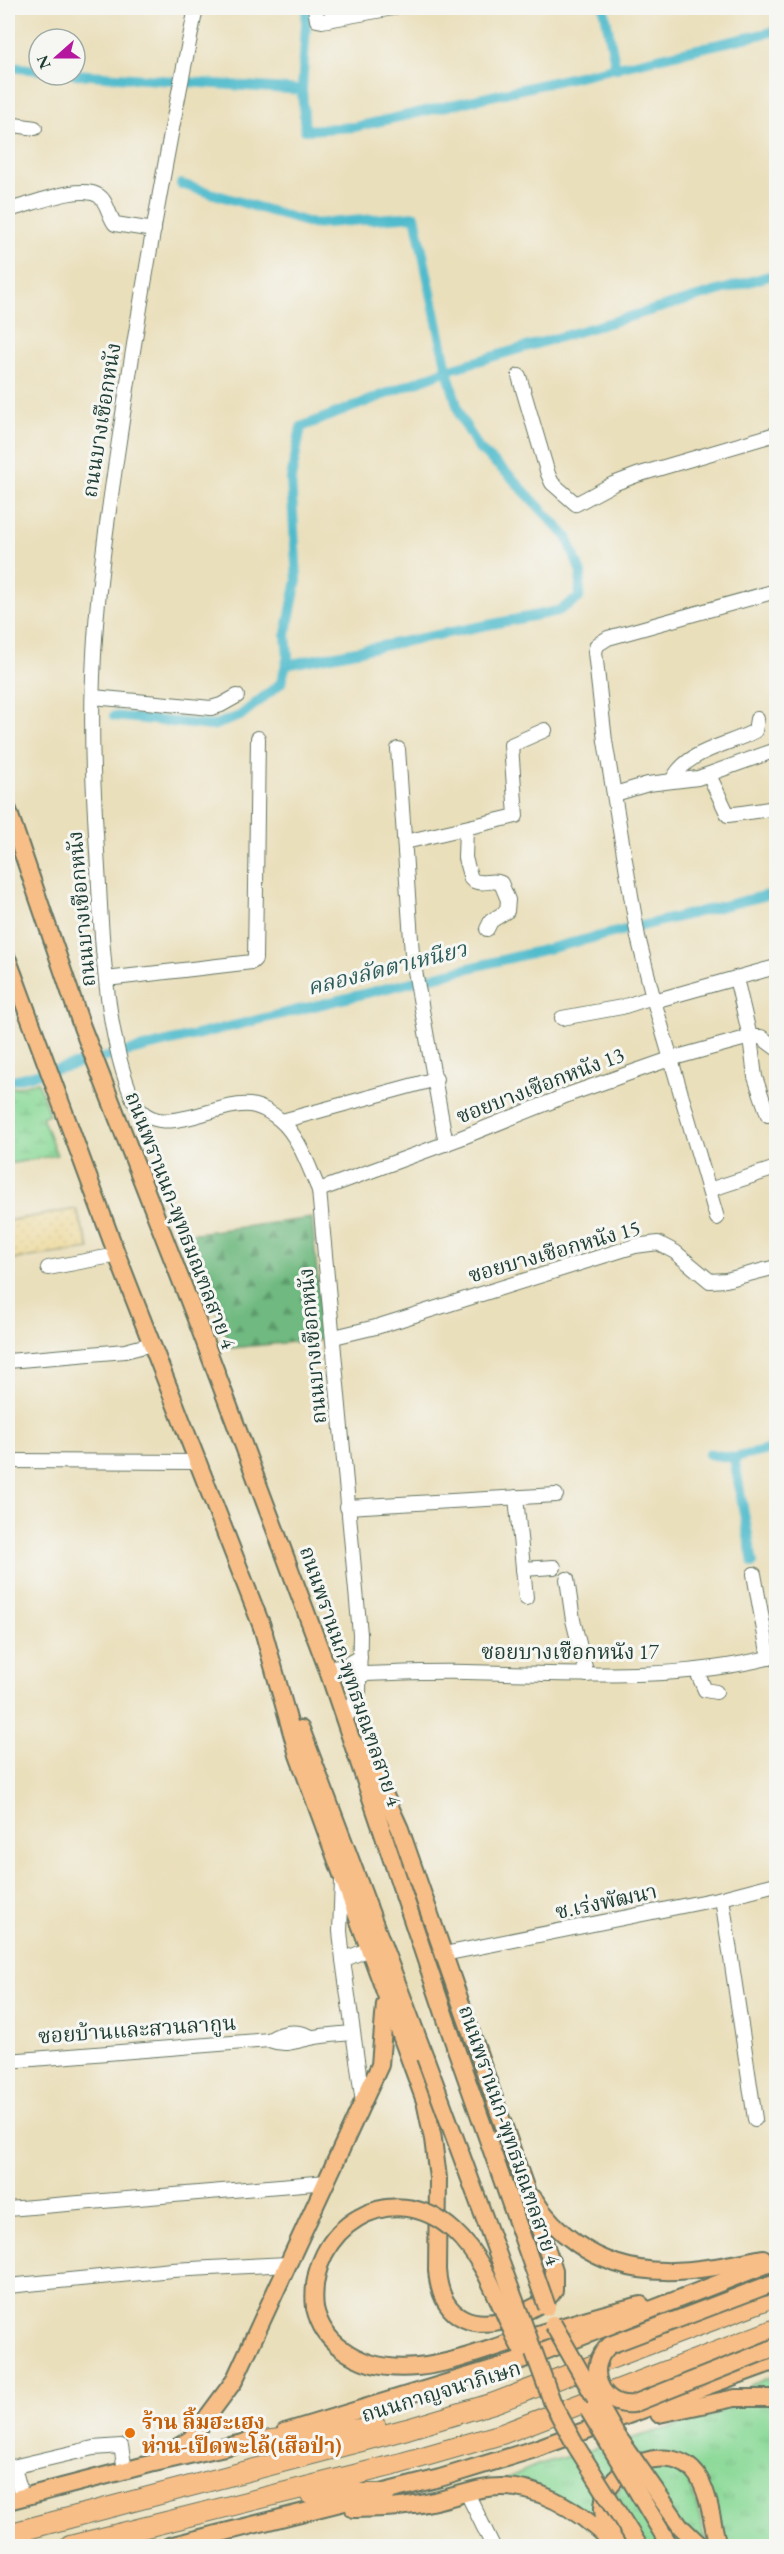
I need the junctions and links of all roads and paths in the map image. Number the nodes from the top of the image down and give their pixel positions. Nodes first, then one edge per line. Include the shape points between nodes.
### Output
1 (196, 8) edge
2 (393, 8) edge
3 (316, 14) edge
4 (8, 124) edge
5 (35, 128) dead end
6 (8, 198) edge
7 (14, 209) edge
8 (154, 230) junction
9 (519, 376) dead end
10 (777, 434) edge
11 (777, 591) edge
12 (237, 696) dead end
13 (93, 698) junction
14 (757, 719) dead end
15 (545, 730) dead end
16 (258, 738) dead end
17 (398, 749) dead end
18 (777, 750) edge
19 (709, 775) junction
20 (672, 782) junction
21 (615, 794) junction
22 (777, 808) edge
23 (8, 810) edge
24 (466, 828) junction
25 (405, 842) junction
26 (487, 929) dead end
27 (8, 960) edge
28 (777, 967) edge
29 (736, 978) junction
30 (106, 979) junction
31 (653, 999) junction
32 (562, 1018) dead end
33 (750, 1037) junction
34 (777, 1048) edge
35 (670, 1059) junction
36 (436, 1079) junction
37 (768, 1115) dead end
38 (282, 1121) junction
39 (446, 1144) junction
40 (777, 1168) edge
41 (319, 1190) junction
42 (709, 1190) junction
43 (717, 1218) dead end
44 (117, 1255) junction
45 (777, 1267) edge
46 (48, 1268) dead end
47 (334, 1337) junction
48 (152, 1344) junction
49 (8, 1361) edge
50 (8, 1461) edge
51 (197, 1462) junction
52 (556, 1495) dead end
53 (516, 1497) junction
54 (347, 1507) junction
55 (554, 1567) dead end
56 (523, 1569) junction
57 (754, 1574) dead end
58 (567, 1579) dead end
59 (526, 1598) dead end
60 (261, 1623) junction
61 (360, 1657) junction
62 (773, 1657) edge
63 (327, 1668) junction
64 (698, 1672) junction
65 (361, 1674) junction
66 (587, 1675) junction
67 (716, 1692) dead end
68 (345, 1720) junction
69 (353, 1742) junction
70 (342, 1875) junction
71 (777, 1884) edge
72 (722, 1898) junction
73 (369, 1948) junction
74 (444, 1954) junction
75 (343, 1960) junction
76 (380, 1976) junction
77 (352, 2033) junction
78 (8, 2061) edge
79 (363, 2105) junction
80 (755, 2119) dead end
81 (519, 2173) junction
82 (327, 2182) junction
83 (8, 2208) edge
84 (777, 2256) edge
85 (777, 2261) edge
86 (288, 2264) junction
87 (777, 2283) edge
88 (8, 2286) edge
89 (701, 2291) junction
90 (777, 2296) edge
91 (553, 2324) junction
92 (777, 2330) edge
93 (777, 2347) edge
94 (777, 2361) edge
95 (585, 2384) junction
96 (777, 2398) edge
97 (553, 2404) junction
98 (407, 2429) junction
99 (582, 2432) junction
100 (248, 2443) junction
101 (150, 2463) junction
102 (11, 2468) edge
103 (125, 2470) junction
104 (467, 2493) junction
105 (279, 2494) junction
106 (385, 2494) junction
107 (15, 2499) edge
108 (314, 2511) junction
109 (8, 2534) edge
110 (70, 2547) edge
111 (169, 2547) edge
112 (493, 2547) edge
113 (617, 2547) edge
114 (639, 2547) edge
115 (670, 2547) edge
116 (682, 2547) edge
117 (700, 2547) edge
118 (718, 2547) edge

1 - 8 street, ถนนบางเชือกหนัง
2 - 3 street
4 - 5 street
6 - 7 street
7 - 8 street via 60,195 96,194 116,224
8 - 13 street, ถนนบางเชือกหนัง via 102,554
9 - 10 street via 552,483 576,504 637,475
11 - 21 street via 608,638 597,645 599,696
12 - 13 street via 211,708
13 - 30 street, ถนนบางเชือกหนัง via 93,807
14 - 20 street via 755,731 693,758 676,772
15 - 24 street via 511,745 516,816
16 - 30 street via 255,959
17 - 25 street
18 - 19 street
19 - 20 street
19 - 22 street via 728,815
20 - 21 street
21 - 31 street via 633,911
23 - 63 main road, ถนนพรานนก-พุทธมณฑลสาย 4 via 82,1027
24 - 25 street
24 - 26 street via 465,858 471,879 480,883 496,881 508,900 507,910 491,921
25 - 36 street via 414,975
27 - 44 main road
28 - 29 street
29 - 31 street
29 - 33 street
30 - 38 street, ถนนบางเชือกหนัง via 124,1068 134,1101 144,1116 156,1121 255,1105
31 - 32 street
31 - 35 street
33 - 34 street via 761,1037
33 - 35 street, ซอยบางเชือกหนัง 13
33 - 37 street via 755,1077
35 - 39 street, ซอยบางเชือกหนัง 13
35 - 42 street
36 - 38 street
36 - 39 street
38 - 41 street, ถนนบางเชือกหนัง via 307,1161
39 - 41 street, ซอยบางเชือกหนัง 13
40 - 42 street
41 - 47 street, ถนนบางเชือกหนัง
42 - 43 street
44 - 46 street
44 - 48 main road
45 - 47 street, ซอยบางเชือกหนัง 15 via 710,1281 658,1243 635,1246
47 - 54 street, ถนนบางเชือกหนัง
48 - 49 street via 125,1351
48 - 51 main road
50 - 51 street
51 - 60 main road
52 - 53 street
53 - 54 street
53 - 56 street
54 - 61 street, ถนนบางเชือกหนัง
55 - 56 street
56 - 59 street
57 - 62 street
58 - 66 street
60 - 70 main road via 286,1718
60 - 97 main road, bridge
61 - 63 street via 342,1667
61 - 65 street, ถนนบางเชือกหนัง
62 - 64 street, ซอยบางเชือกหนัง 17
63 - 68 main road, ถนนพรานนก-พุทธมณฑลสาย 4
64 - 66 street, ซอยบางเชือกหนัง 17
64 - 67 street via 705,1690
65 - 66 street, ซอยบางเชือกหนัง 17 via 464,1671
65 - 68 street, ถนนบางเชือกหนัง via 359,1692
68 - 69 main road, ถนนพรานนก-พุทธมณฑลสาย 4
69 - 74 main road via 371,1765 390,1803
69 - 91 main road, ถนนพรานนก-พุทธมณฑลสาย 4, bridge
70 - 73 main road
70 - 75 street
71 - 72 street, ซ.เร่งพัฒนา
72 - 74 street, ซ.เร่งพัฒนา
72 - 80 street
73 - 75 street
73 - 76 main road
74 - 81 main road
75 - 77 street
76 - 79 main road via 385,1999 384,2043 380,2065
76 - 81 main road via 425,2100 433,2139 438,2178 439,2288 451,2309 472,2322 501,2322 541,2303 554,2290 554,2270
77 - 78 street, ซอยบ้านและสวนลากูน via 312,2037 298,2032 281,2033 269,2040
77 - 79 street
79 - 82 main road
81 - 84 main road via 539,2207 566,2236 605,2262 650,2273
82 - 83 street
82 - 86 main road
85 - 89 main road
86 - 88 street via 172,2270
86 - 101 main road via 234,2382 190,2439
87 - 93 main road, bridge via 610,2345 600,2356 596,2370 598,2382 610,2400 633,2404
89 - 97 main road, bridge via 628,2308 445,2362 403,2368 375,2366 347,2353 328,2336 315,2308 317,2268 327,2246 342,2229 381,2210 407,2209 430,2215 453,2229 475,2254 520,2346
89 - 100 main road via 474,2376
90 - 98 highway, ถนนกาญจนาภิเษก via 494,2403
91 - 95 main road, bridge
91 - 115 main road, ถนนพรานนก-พุทธมณฑลสาย 4, bridge via 576,2384 606,2443
92 - 105 highway via 502,2434
94 - 99 main road
95 - 116 main road, bridge via 613,2441
95 - 117 main road, bridge via 674,2517
96 - 99 main road via 720,2400
97 - 114 main road, bridge
98 - 100 highway via 383,2426
98 - 109 highway, ถนนกาญจนาภิเษก
99 - 106 main road
100 - 101 main road
101 - 103 main road
102 - 103 street via 93,2448 121,2446
102 - 107 street
103 - 107 main road
104 - 108 main road via 400,2507
104 - 112 street
104 - 113 main road via 505,2487 548,2497 582,2517
105 - 106 highway
105 - 110 highway
106 - 108 main road
108 - 111 main road
113 - 118 main road via 604,2517 608,2490 634,2466 664,2459 684,2464 698,2476

